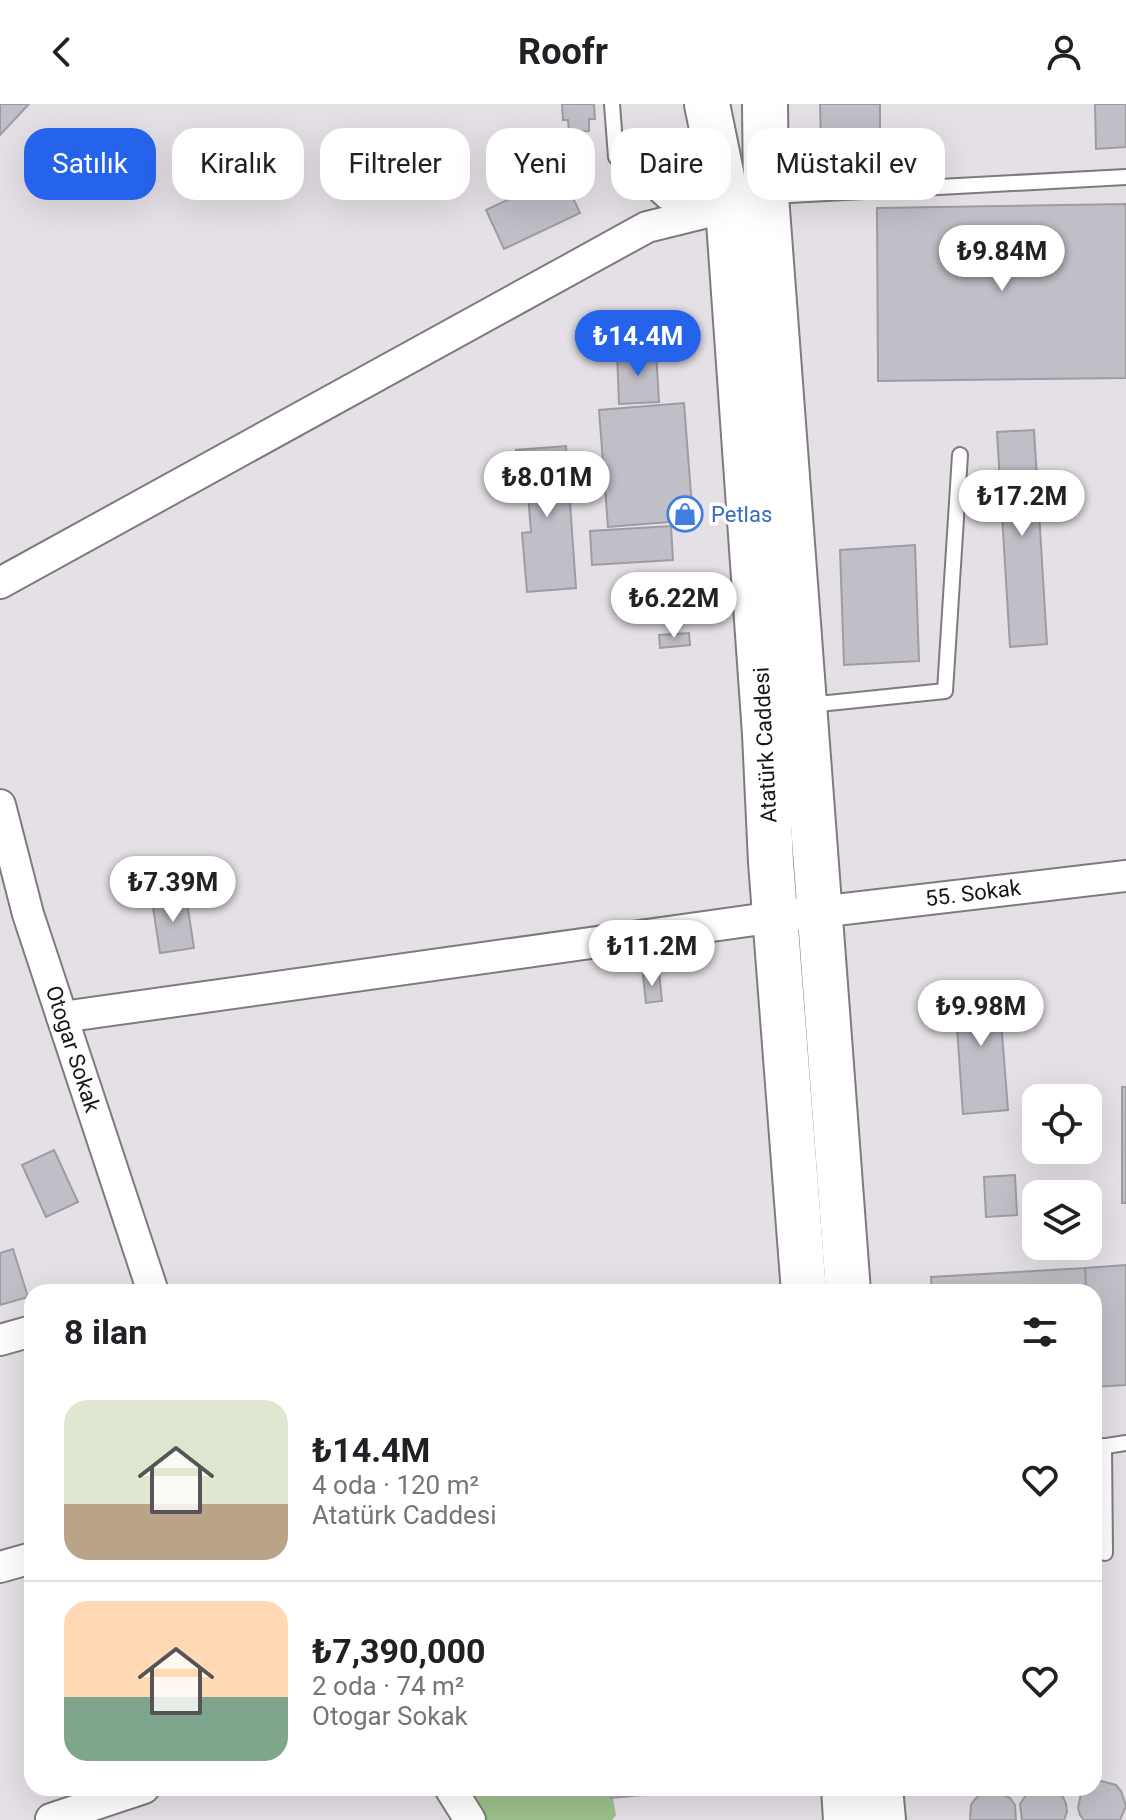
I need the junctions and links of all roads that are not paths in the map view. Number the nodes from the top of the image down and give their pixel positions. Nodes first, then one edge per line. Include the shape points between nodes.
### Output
1 (612, 104) edge
2 (707, 104) edge
3 (765, 104) edge
4 (1126, 177) edge
5 (747, 202) junction
6 (960, 455) dead end
7 (0, 583) edge
8 (804, 706) junction
9 (0, 805) edge
10 (1126, 876) edge
11 (820, 911) junction
12 (776, 917) junction
13 (62, 1017) junction
14 (150, 1284) edge
15 (803, 1284) edge
16 (847, 1284) edge
17 (24, 1333) edge
18 (0, 1340) edge
19 (1126, 1443) edge
20 (1102, 1447) edge
21 (1102, 1500) edge
22 (1105, 1553) dead end
23 (24, 1560) edge
24 (0, 1567) edge
25 (120, 1796) edge
26 (455, 1796) edge
27 (844, 1796) edge
28 (881, 1796) edge
29 (51, 1819) edge
30 (470, 1820) edge
31 (846, 1820) edge
32 (883, 1820) edge

1 - 5 lane via 616,157 664,201
2 - 5 main road, Atatürk Caddesi
3 - 5 main road, Atatürk Caddesi
4 - 5 lane
5 - 7 street via 647,227
5 - 8 main road, Atatürk Caddesi
5 - 12 main road, Atatürk Caddesi via 762,692
6 - 8 lane via 945,691
8 - 11 main road, Atatürk Caddesi
9 - 13 street, Otogar Sokak
10 - 11 street, 55. Sokak
11 - 12 street, 55. Sokak
11 - 16 main road, Atatürk Caddesi
12 - 13 street, 55. Sokak
12 - 15 main road, Atatürk Caddesi
13 - 14 street, Otogar Sokak
17 - 18 street
19 - 20 lane
21 - 22 lane
23 - 24 street
25 - 29 street
26 - 30 street
27 - 31 main road
28 - 32 main road

